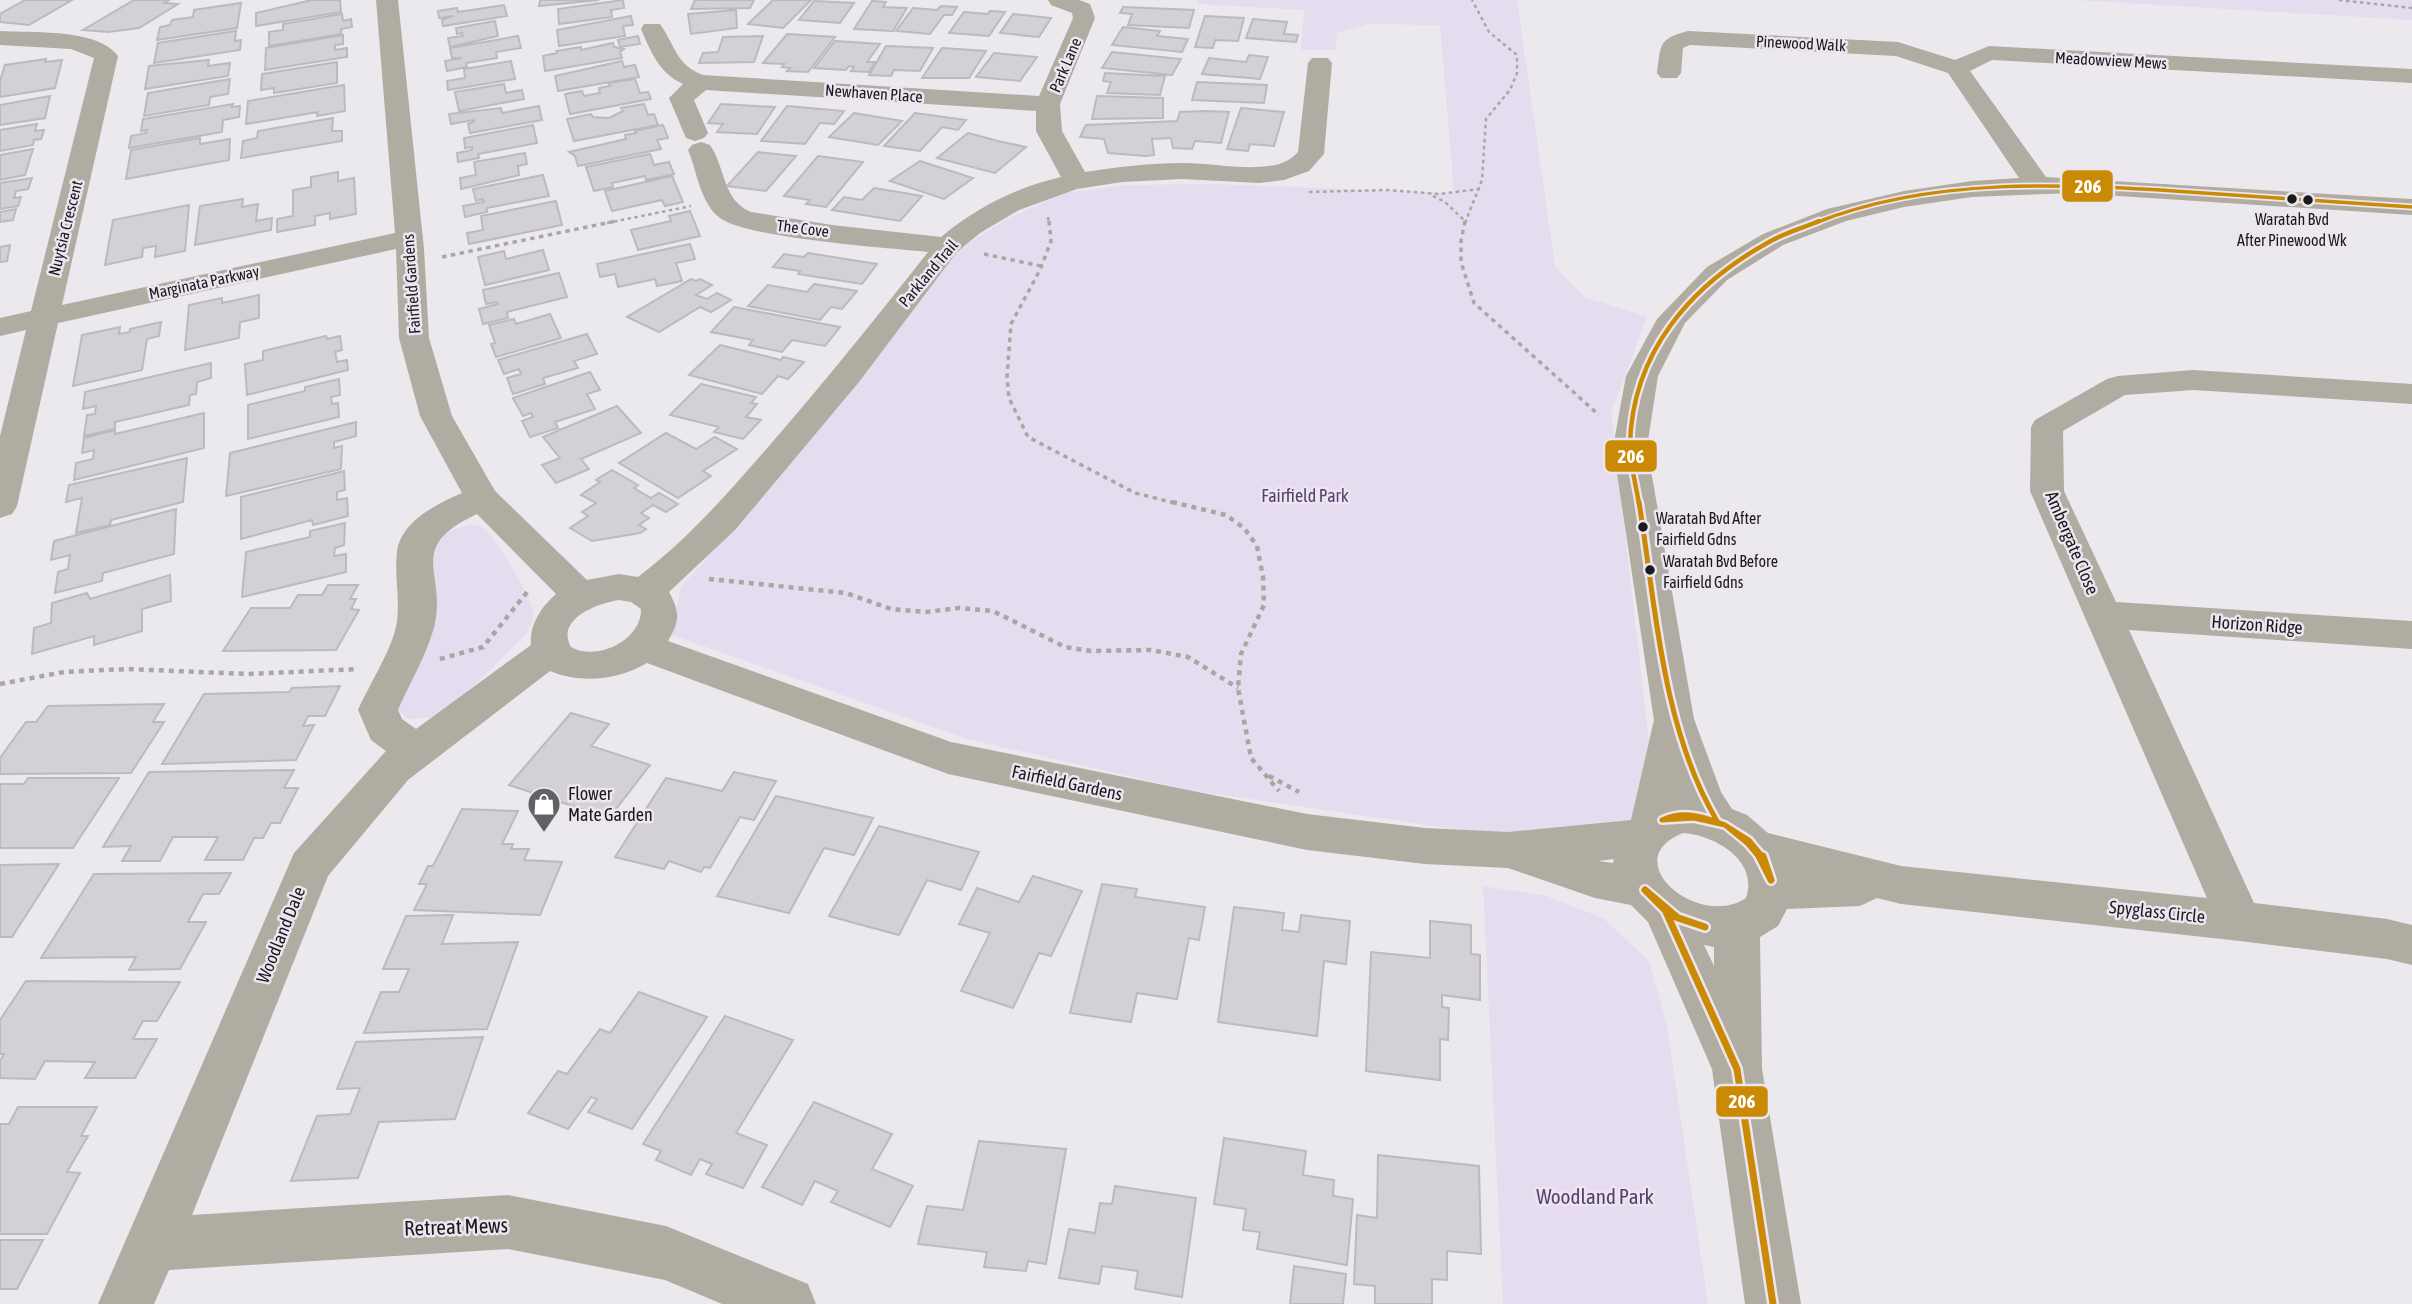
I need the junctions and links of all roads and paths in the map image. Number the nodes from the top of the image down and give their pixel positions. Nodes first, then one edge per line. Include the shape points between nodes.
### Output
1 (387, 0) edge
2 (1059, 0) edge
3 (1472, 0) edge
4 (2339, 0) edge
5 (2412, 8) edge
6 (649, 18) dead end
7 (0, 38) edge
8 (1320, 63) dead end
9 (1956, 68) junction
10 (1669, 73) dead end
11 (2409, 76) edge
12 (700, 82) junction
13 (1048, 104) junction
14 (1259, 175) junction
15 (1077, 181) junction
16 (2039, 185) junction
17 (1480, 189) junction
18 (1432, 196) junction
19 (719, 200) junction
20 (2412, 207) edge
21 (1465, 221) junction
22 (409, 241) junction
23 (947, 246) junction
24 (1041, 266) junction
25 (46, 308) junction
26 (0, 309) edge
27 (0, 327) edge
28 (2412, 394) edge
29 (1599, 415) dead end
30 (482, 498) junction
31 (0, 506) edge
32 (674, 569) junction
33 (572, 587) junction
34 (644, 592) junction
35 (2102, 615) junction
36 (2412, 635) edge
37 (642, 646) junction
38 (551, 650) junction
39 (399, 664) junction
40 (0, 684) edge
41 (1238, 688) junction
42 (1674, 719) junction
43 (416, 751) junction
44 (1717, 821) junction
45 (1307, 832) junction
46 (1645, 832) junction
47 (1756, 848) junction
48 (1508, 850) junction
49 (1901, 885) junction
50 (1771, 891) junction
51 (1655, 900) junction
52 (2240, 921) junction
53 (1737, 927) junction
54 (2412, 945) edge
55 (1737, 1069) junction
56 (153, 1244) junction
57 (126, 1304) edge
58 (788, 1304) edge
59 (1773, 1304) edge

1 - 22 street, Fairfield Gardens
2 - 13 street, Park Lane via 1082,9 1084,18
3 - 17 path via 1489,32 1517,55 1520,68 1486,119
4 - 5 path
6 - 12 street, Newhaven Place via 670,67
7 - 25 street, Nuytsia Crescent via 76,43 98,48 106,56
8 - 14 street, Parkland Trail via 1311,154 1284,172
9 - 10 street, Pinewood Walk via 1898,49 1688,37 1672,44
9 - 11 street, Meadowview Mews via 1989,53
9 - 16 street
12 - 13 street, Newhaven Place
12 - 19 street via 681,99
13 - 15 street, Park Lane via 1049,131
14 - 15 street, Parkland Trail via 1170,172
14 - 18 path via 1306,192 1396,191
15 - 23 street, Parkland Trail via 1009,204
15 - 24 path via 1047,213 1051,240
16 - 20 street
16 - 42 street via 1932,193 1873,203 1805,224 1719,271 1697,290 1656,343 1641,377 1630,447
17 - 18 path
17 - 21 path
18 - 21 path
19 - 22 path
19 - 23 street, The Cove via 732,215 774,225
21 - 29 path via 1459,259 1475,303
22 - 25 street, Marginata Parkway
22 - 30 street, Fairfield Gardens via 414,338 433,409
23 - 24 path
23 - 32 street, Parkland Trail via 840,385 723,522
24 - 41 path via 1011,324 1009,398 1028,437 1135,493 1226,515 1244,528 1257,546 1264,605 1241,654
25 - 26 street, Marginata Parkway
25 - 27 street, Marginata Parkway
25 - 31 street, Nuytsia Crescent
28 - 35 street, Ambergate Close via 2193,380 2118,386 2047,427 2047,491
30 - 33 street, Fairfield Gardens
30 - 39 street via 449,513 425,531 415,550 418,607 414,631
32 - 34 street, Parkland Trail
32 - 41 path via 709,579 846,593 891,609 993,611 1065,647 1151,650 1188,657
33 - 34 street
33 - 38 street via 551,624 547,638
33 - 39 path via 525,593 483,647 446,659
34 - 37 street via 661,612 658,626
35 - 36 street, Horizon Ridge
35 - 52 street, Ambergate Close
37 - 38 street via 606,663 577,665
37 - 45 street, Fairfield Gardens via 948,758
38 - 43 street, Woodland Dale
39 - 40 path via 248,674 127,669 64,672
39 - 43 street via 378,710 385,729
41 - 45 path via 1251,758
42 - 44 street via 1702,799
42 - 46 street
43 - 56 street, Woodland Dale via 393,768 310,866
44 - 46 street via 1681,815 1664,818
44 - 47 street
45 - 48 street, Fairfield Gardens
46 - 48 street, Fairfield Gardens
46 - 51 street via 1634,854 1635,871
47 - 49 street, Spyglass Circle
47 - 50 street via 1768,869
48 - 51 street, Fairfield Gardens
49 - 50 street, Spyglass Circle
49 - 52 street, Spyglass Circle
50 - 53 street via 1766,906 1754,919
51 - 53 street via 1701,927
51 - 55 street
52 - 54 street, Spyglass Circle
53 - 55 street
55 - 59 street
56 - 57 street, Woodland Dale
56 - 58 street, Retreat Mews via 508,1222 666,1253

